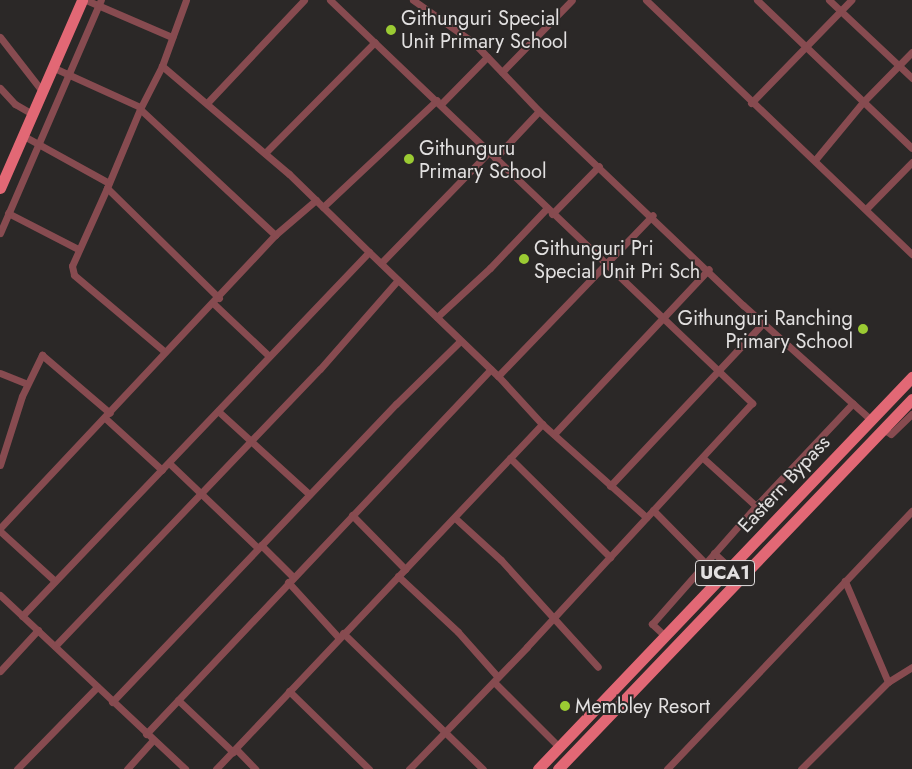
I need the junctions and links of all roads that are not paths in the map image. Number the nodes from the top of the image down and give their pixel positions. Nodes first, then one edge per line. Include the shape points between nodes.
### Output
1 (82, 0) edge
2 (86, 0) edge
3 (186, 0) edge
4 (304, 0) edge
5 (330, 0) edge
6 (413, 0) edge
7 (572, 0) edge
8 (646, 0) edge
9 (757, 0) edge
10 (829, 0) edge
11 (850, 0) edge
12 (100, 3) edge
13 (840, 11) junction
14 (0, 37) edge
15 (172, 37) junction
16 (375, 42) junction
17 (805, 47) junction
18 (912, 52) edge
19 (487, 57) junction
20 (162, 66) junction
21 (899, 66) junction
22 (52, 67) junction
23 (502, 72) junction
24 (70, 73) junction
25 (912, 78) edge
26 (0, 88) edge
27 (42, 91) junction
28 (208, 102) junction
29 (439, 102) junction
30 (751, 102) junction
31 (864, 102) junction
32 (139, 108) junction
33 (539, 111) junction
34 (32, 114) junction
35 (22, 136) junction
36 (38, 143) junction
37 (912, 148) edge
38 (489, 152) junction
39 (265, 154) junction
40 (495, 158) junction
41 (815, 160) junction
42 (912, 162) edge
43 (599, 166) junction
44 (108, 185) junction
45 (0, 188) edge
46 (316, 200) junction
47 (323, 206) junction
48 (866, 209) junction
49 (549, 211) junction
50 (8, 213) junction
51 (653, 215) junction
52 (0, 233) edge
53 (275, 235) junction
54 (78, 249) junction
55 (369, 252) junction
56 (912, 254) edge
57 (607, 263) junction
58 (381, 264) junction
59 (708, 269) junction
60 (398, 280) junction
61 (217, 301) junction
62 (662, 316) junction
63 (437, 318) junction
64 (763, 323) junction
65 (460, 341) junction
66 (165, 352) junction
67 (269, 356) junction
68 (491, 369) junction
69 (719, 371) junction
70 (0, 373) edge
71 (498, 376) junction
72 (912, 377) edge
73 (27, 384) junction
74 (912, 399) edge
75 (853, 403) junction
76 (218, 411) junction
77 (912, 414) edge
78 (108, 416) junction
79 (872, 420) junction
80 (542, 424) junction
81 (883, 429) junction
82 (554, 434) junction
83 (250, 440) junction
84 (2, 455) edge
85 (510, 458) junction
86 (703, 458) junction
87 (169, 464) junction
88 (0, 465) edge
89 (162, 470) junction
90 (610, 486) junction
91 (200, 492) junction
92 (309, 494) junction
93 (756, 506) junction
94 (653, 510) junction
95 (912, 511) edge
96 (352, 515) junction
97 (646, 517) junction
98 (455, 518) junction
99 (0, 529) edge
100 (259, 547) junction
101 (714, 554) junction
102 (610, 557) junction
103 (705, 563) junction
104 (405, 568) junction
105 (730, 568) junction
106 (398, 576) junction
107 (291, 580) junction
108 (55, 581) junction
109 (845, 581) junction
110 (0, 595) edge
111 (22, 616) junction
112 (553, 618) junction
113 (38, 630) junction
114 (341, 636) junction
115 (665, 636) junction
116 (55, 646) junction
117 (598, 667) dead end
118 (912, 667) edge
119 (0, 671) edge
120 (496, 680) junction
121 (888, 682) junction
122 (97, 688) junction
123 (289, 691) junction
124 (178, 700) junction
125 (112, 702) junction
126 (445, 731) junction
127 (146, 734) junction
128 (152, 742) junction
129 (559, 747) junction
130 (234, 750) junction
131 (17, 769) edge
132 (127, 769) edge
133 (185, 769) edge
134 (216, 769) edge
135 (256, 769) edge
136 (369, 769) edge
137 (409, 769) edge
138 (482, 769) edge
139 (538, 769) edge
140 (558, 769) edge
141 (667, 769) edge
142 (801, 769) edge

1 - 22 main road
2 - 12 street
3 - 15 street
4 - 28 street
5 - 16 street
6 - 19 street via 456,28
7 - 23 street
8 - 30 street
9 - 17 street
10 - 13 street
11 - 13 street
12 - 15 street
12 - 24 street
13 - 17 street
13 - 21 street
14 - 27 street
15 - 20 street
16 - 29 street
16 - 39 street
17 - 30 street
17 - 31 street
18 - 21 street
19 - 23 street
19 - 29 street
20 - 28 street
20 - 32 street
21 - 25 street
21 - 31 street
22 - 24 street
22 - 27 main road
23 - 33 street
24 - 32 street
24 - 36 street
26 - 34 street via 15,104
27 - 34 main road
28 - 39 street
29 - 38 street
29 - 47 street
30 - 41 street
31 - 37 street
31 - 41 street
32 - 44 street
32 - 53 street
33 - 40 street
33 - 43 street
34 - 35 main road
35 - 36 street
35 - 45 main road
36 - 44 street
36 - 50 street
38 - 40 street
38 - 58 street
39 - 46 street
40 - 49 street
41 - 48 street
42 - 48 street
43 - 49 street
43 - 51 street
44 - 54 street
44 - 61 street
46 - 47 street
46 - 53 street
47 - 55 street
48 - 56 street
49 - 57 street
49 - 63 street
50 - 52 street
50 - 54 street
51 - 57 street
51 - 59 street
53 - 61 street
54 - 66 street via 72,266 74,275
55 - 58 street
55 - 67 street
57 - 62 street
57 - 71 street
58 - 60 street
59 - 62 street
59 - 64 street
60 - 63 street
60 - 83 street via 320,369
61 - 66 street
61 - 67 street
62 - 69 street
62 - 82 street
63 - 65 street
64 - 69 street
64 - 75 street
65 - 68 street
65 - 92 street
66 - 78 street
67 - 76 street
68 - 71 street
68 - 96 street
69 - 86 street via 752,402
69 - 90 street
70 - 73 street
71 - 80 street
72 - 79 main road, Eastern Bypass / UCA1
73 - 78 street via 40,358 46,356
73 - 84 street
74 - 81 main road, Eastern Bypass
75 - 79 street
75 - 93 street
76 - 83 street
76 - 87 street
77 - 81 street via 891,434
78 - 89 street
78 - 99 street
79 - 105 main road, Eastern Bypass / UCA1
80 - 82 street
80 - 85 street
81 - 140 main road, Eastern Bypass
82 - 90 street
83 - 91 street
83 - 92 street
84 - 88 street
85 - 98 street
85 - 102 street
86 - 93 street
86 - 94 street
87 - 89 street
87 - 91 street
89 - 108 street
90 - 97 street
91 - 100 street
91 - 116 street via 144,556
92 - 100 street
93 - 101 street
94 - 97 street
94 - 103 street
95 - 109 street
96 - 104 street
96 - 107 street
97 - 102 street
98 - 104 street
98 - 112 street via 501,560
99 - 108 street
100 - 107 street
100 - 125 street
101 - 103 street
101 - 105 street
102 - 112 street
103 - 115 street via 652,624
104 - 106 street
105 - 115 main road, Eastern Bypass / UCA1
106 - 114 street
106 - 120 street via 458,632
107 - 114 street
107 - 124 street
108 - 111 street
109 - 121 street
109 - 141 street
110 - 111 street
111 - 113 street
112 - 117 street
112 - 120 street
113 - 116 street
113 - 119 street
114 - 123 street
114 - 126 street
115 - 129 main road, Eastern Bypass / UCA1
116 - 122 street
118 - 121 street
120 - 126 street
120 - 129 street
121 - 142 street
122 - 125 street
122 - 131 street
123 - 130 street
123 - 136 street
124 - 127 street
124 - 130 street
125 - 127 street
126 - 137 street
126 - 138 street
127 - 128 street
128 - 132 street
128 - 133 street
129 - 139 main road, Eastern Bypass / UCA1
130 - 134 street
130 - 135 street

